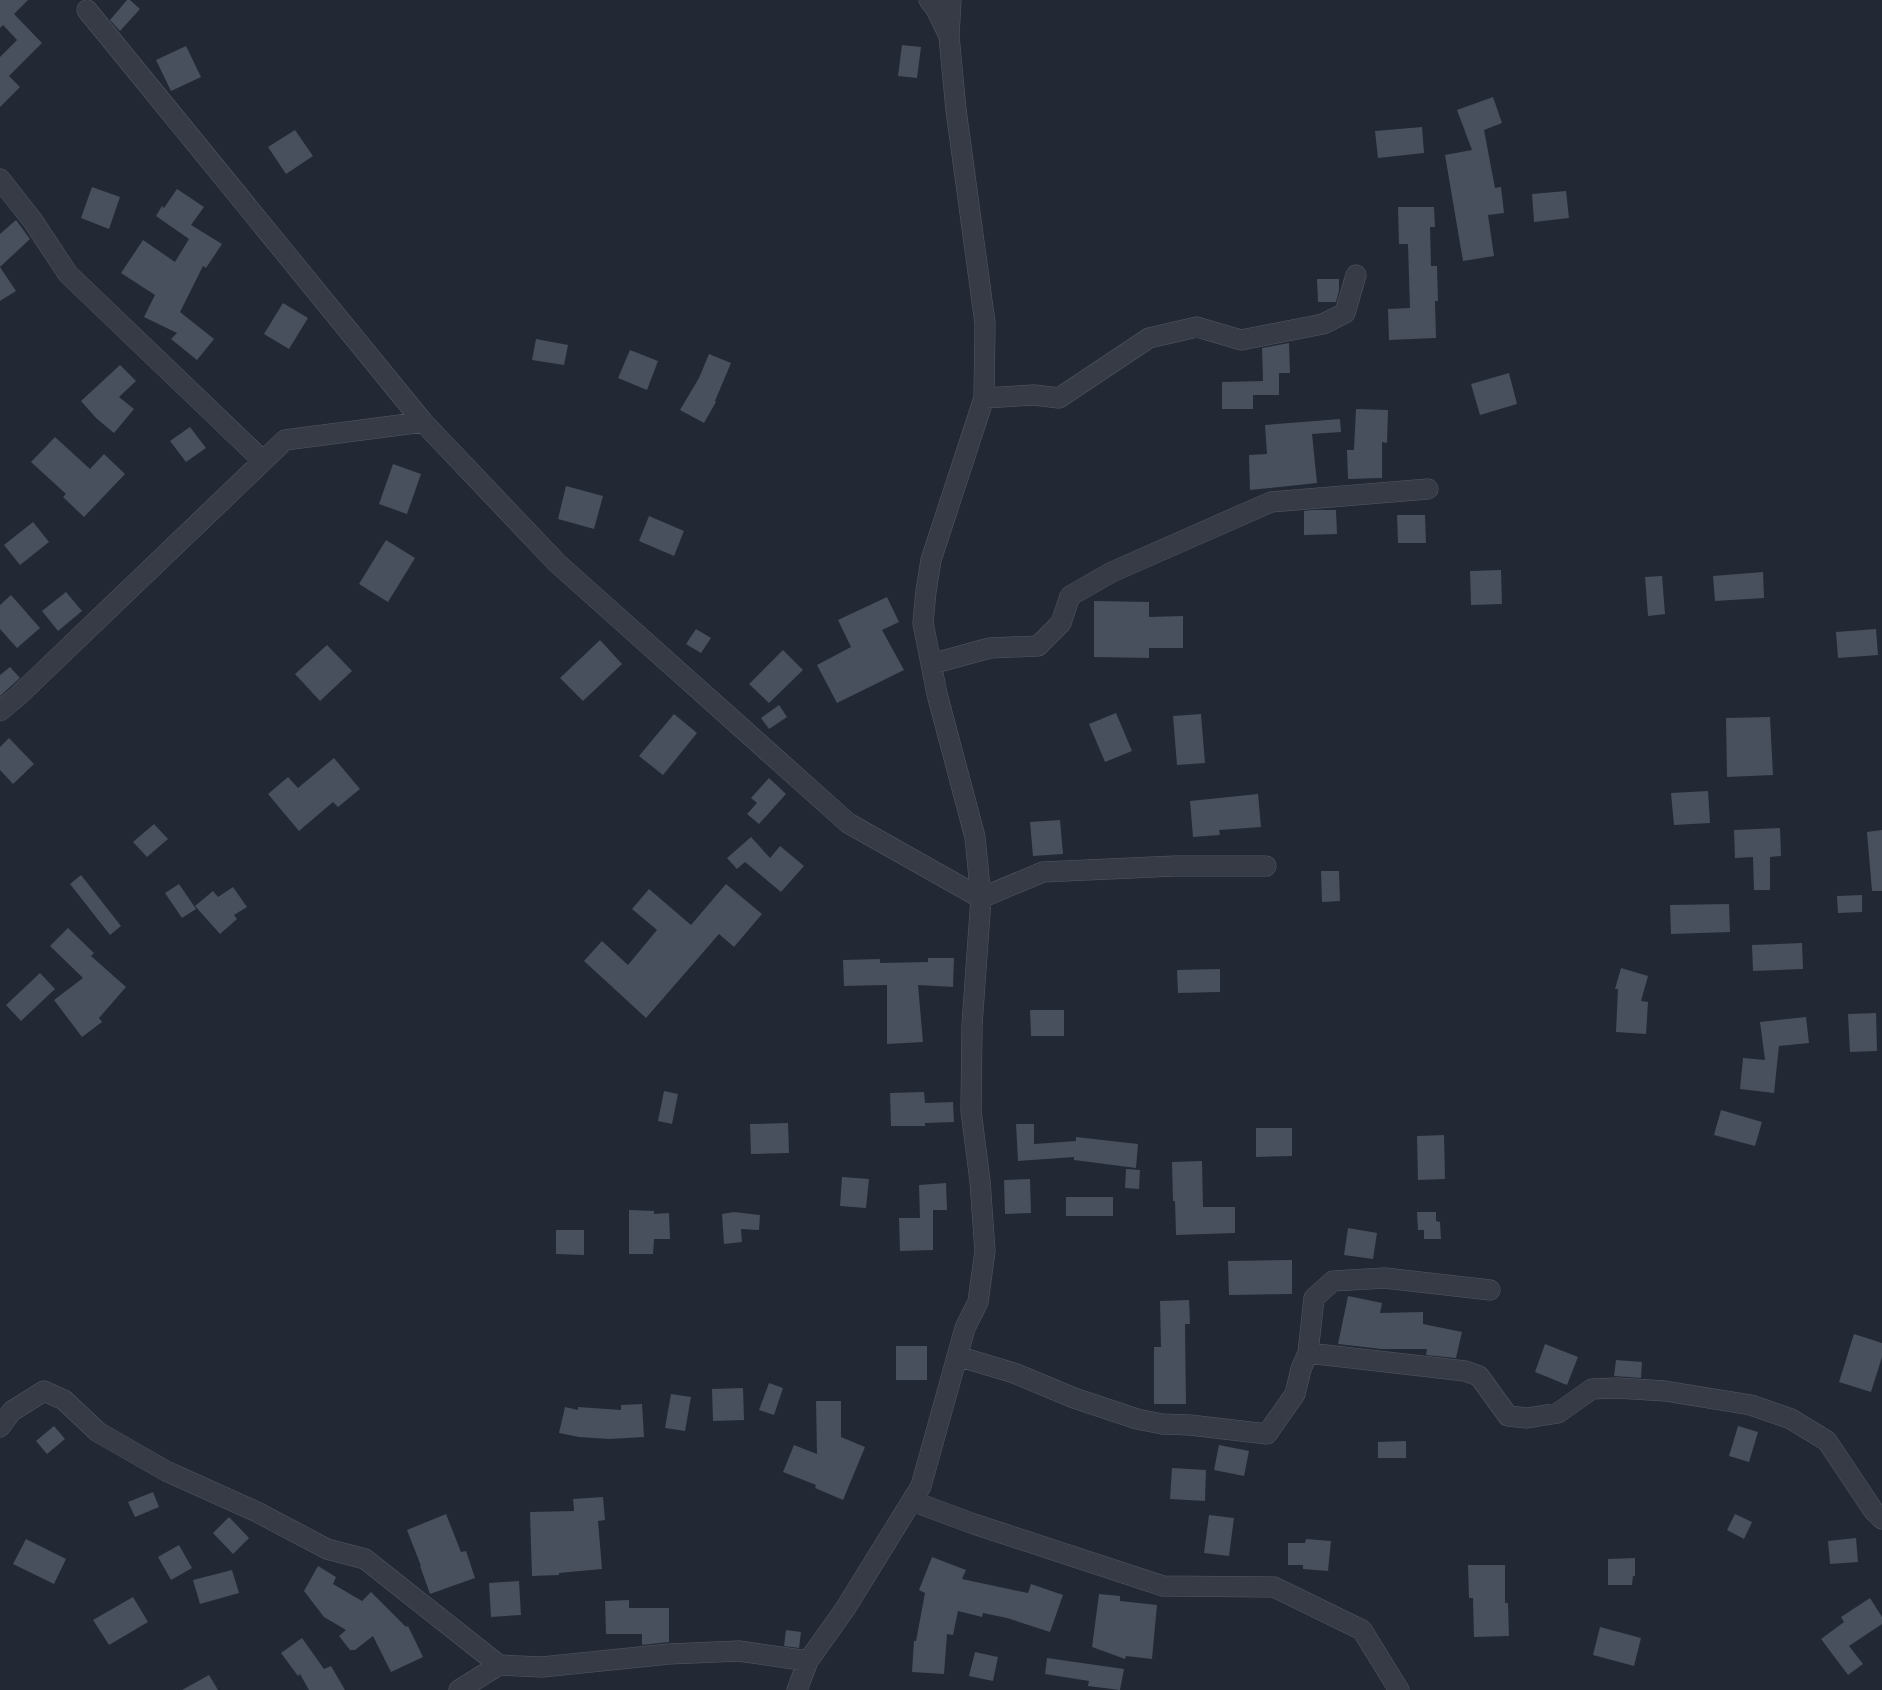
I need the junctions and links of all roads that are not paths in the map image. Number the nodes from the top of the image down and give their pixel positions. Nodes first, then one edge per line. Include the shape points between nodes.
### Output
1 (929, 0) edge
2 (951, 0) edge
3 (87, 10) dead end
4 (949, 36) junction
5 (0, 179) edge
6 (1356, 275) dead end
7 (984, 398) junction
8 (423, 422) junction
9 (263, 461) junction
10 (1428, 489) dead end
11 (931, 664) junction
12 (0, 711) edge
13 (1266, 866) dead end
14 (981, 898) junction
15 (1490, 1290) dead end
16 (1308, 1353) junction
17 (957, 1356) junction
18 (0, 1427) edge
19 (912, 1501) junction
20 (1882, 1520) edge
21 (808, 1661) junction
22 (499, 1665) junction
23 (458, 1690) edge
24 (797, 1690) edge
25 (1399, 1690) edge

1 - 4 street
2 - 4 street
3 - 8 street
4 - 7 street via 984,323
5 - 9 street via 68,274
6 - 7 street via 1345,313 1323,324 1241,340 1197,327 1149,338 1059,398 1034,395
7 - 11 street via 931,560 923,624
8 - 9 street via 285,440
8 - 14 street via 557,563 848,823
9 - 12 street
10 - 11 street via 1271,502 1112,572 1070,596 1061,623 1038,646 990,648
11 - 14 street via 975,837
13 - 14 street via 1043,872
14 - 17 street via 972,1024 971,1111 985,1251 978,1302 965,1328
15 - 16 street via 1385,1278 1334,1281 1314,1298
16 - 17 street via 1295,1394 1267,1434 1137,1419 1074,1398 1014,1372
16 - 20 street via 1465,1371 1479,1376 1508,1416 1527,1418 1558,1413 1592,1389 1665,1391 1750,1405 1791,1419 1827,1441
17 - 19 street via 921,1486
18 - 22 street via 12,1411 44,1391 64,1400 98,1432 166,1471 257,1512 327,1549 365,1559
19 - 21 street via 845,1609
19 - 25 street via 1163,1586 1274,1587 1362,1630
21 - 22 street via 739,1651 670,1654 542,1667
21 - 24 street
22 - 23 street

